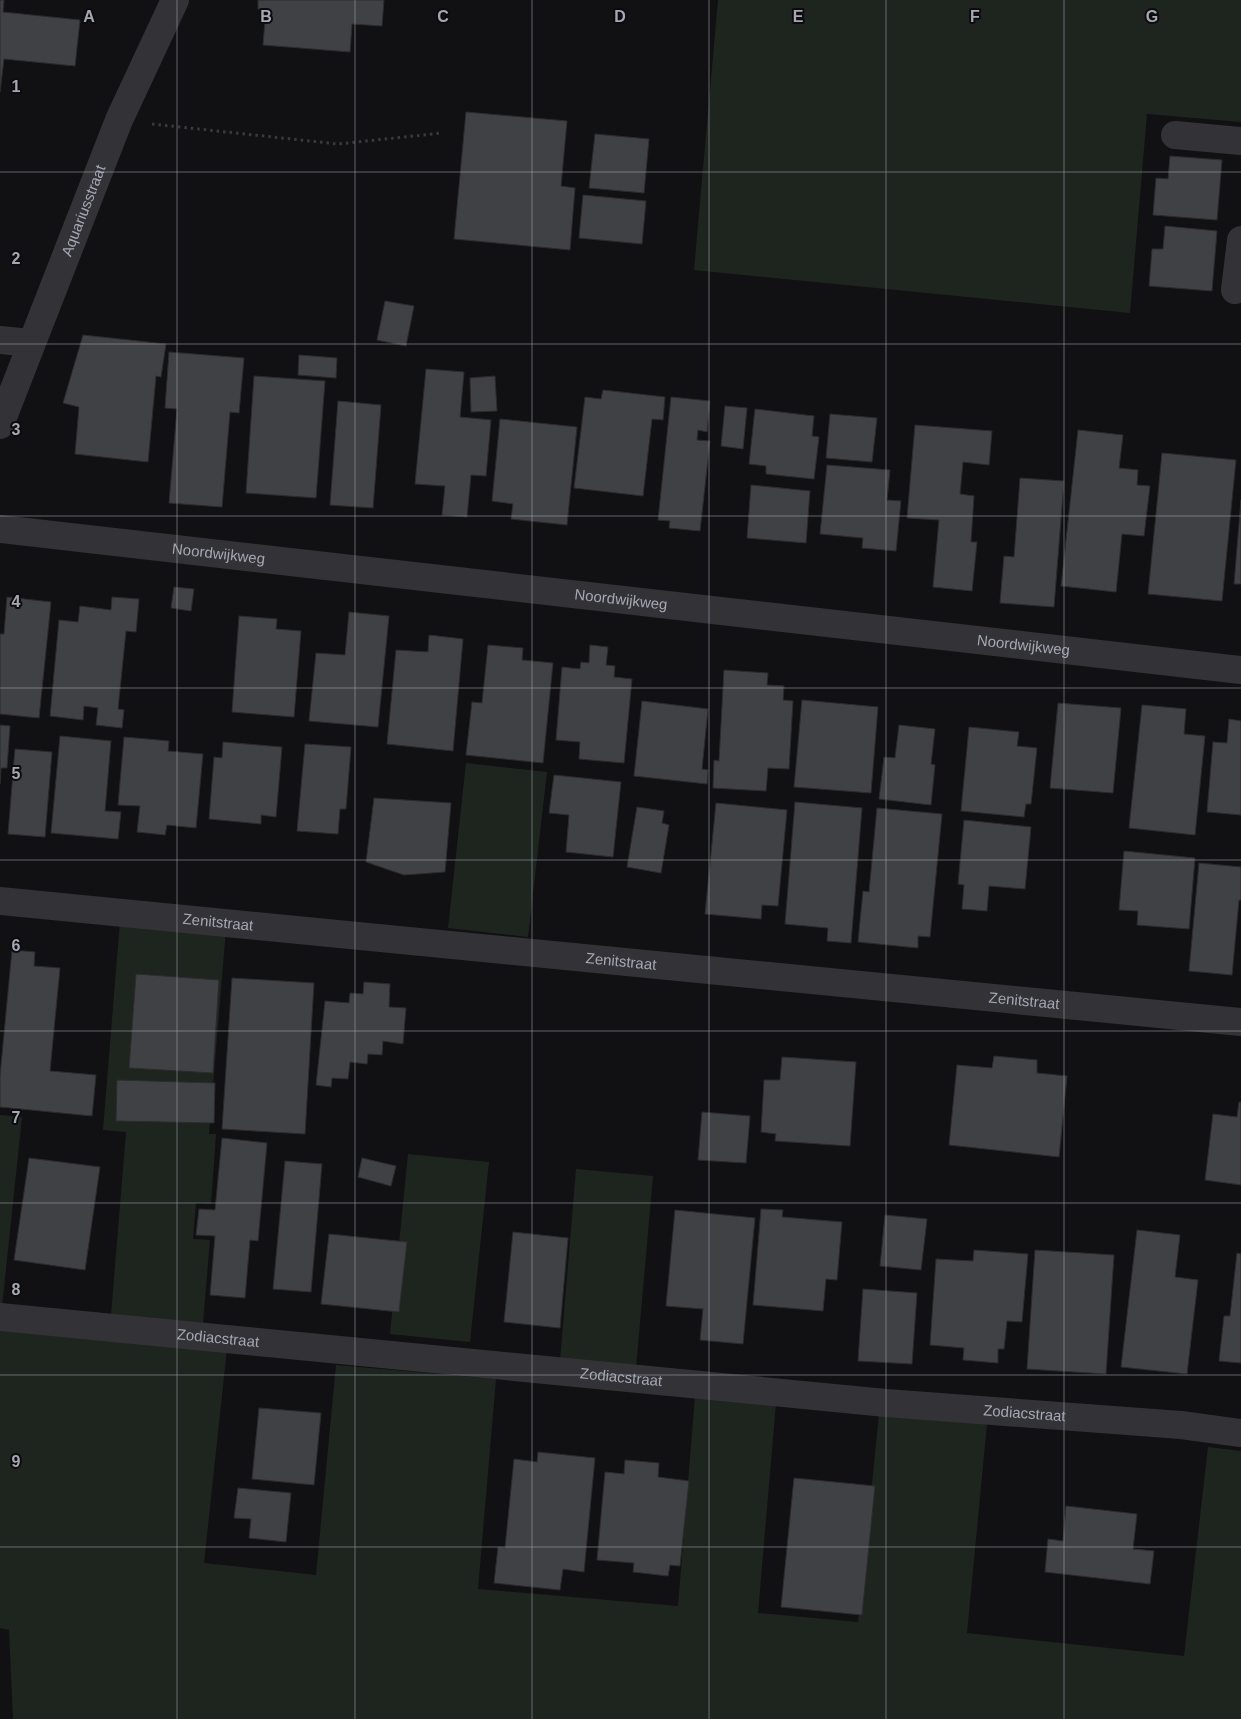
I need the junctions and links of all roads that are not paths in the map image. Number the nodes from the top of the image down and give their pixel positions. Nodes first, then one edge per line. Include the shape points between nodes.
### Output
1 (175, 0) edge
2 (1175, 135) dead end
3 (1241, 141) edge
4 (1241, 240) edge
5 (1235, 290) dead end
6 (0, 340) edge
7 (31, 343) junction
8 (0, 425) edge
9 (0, 529) edge
10 (1241, 670) edge
11 (0, 900) edge
12 (1241, 1022) edge
13 (0, 1317) edge
14 (1241, 1433) edge

1 - 7 street, Aquariusstraat via 120,120
2 - 3 street
4 - 5 street
6 - 7 street
7 - 8 street, Aquariusstraat
9 - 10 street, Noordwijkweg
11 - 12 street, Zenitstraat
13 - 14 street, Zodiacstraat via 877,1402 1181,1425

